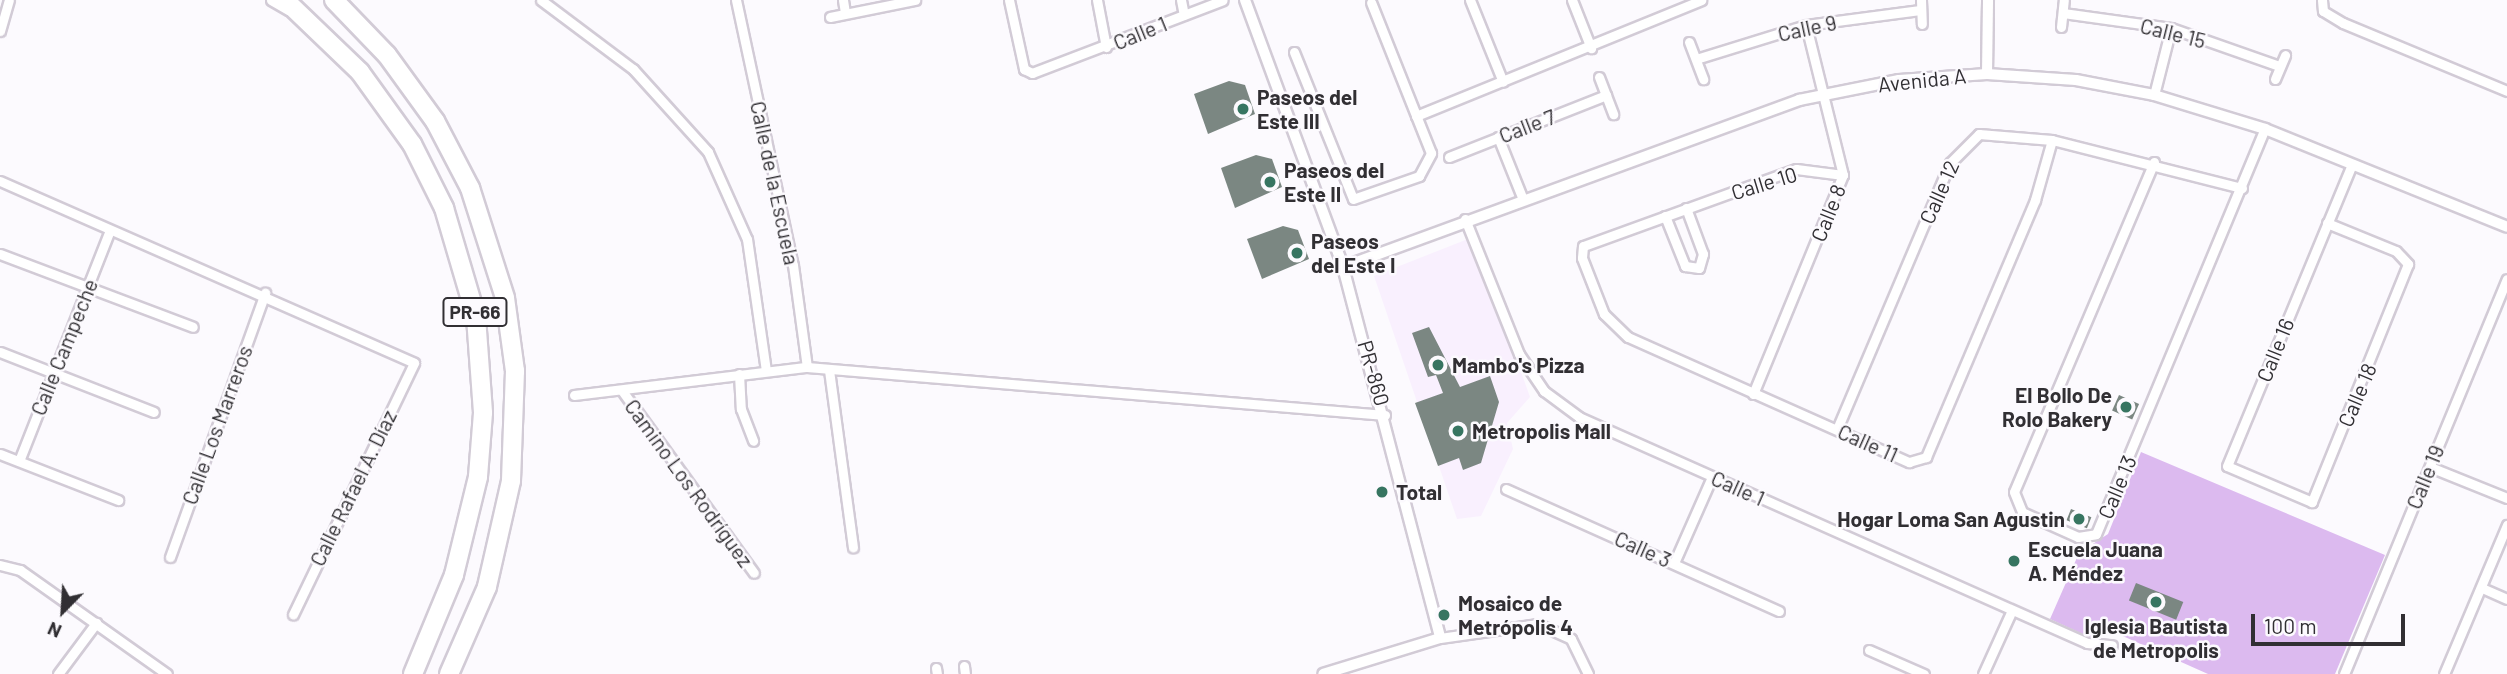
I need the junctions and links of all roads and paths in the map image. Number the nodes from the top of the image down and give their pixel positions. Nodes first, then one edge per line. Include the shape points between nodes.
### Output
1 (9, 0) edge
2 (271, 0) edge
3 (285, 0) edge
4 (334, 0) edge
5 (541, 0) edge
6 (736, 0) edge
7 (843, 0) edge
8 (915, 0) edge
9 (1009, 0) edge
10 (1097, 0) edge
11 (1181, 0) edge
12 (1223, 0) edge
13 (1245, 0) edge
14 (1470, 0) edge
15 (1572, 0) edge
16 (1701, 0) edge
17 (1988, 0) edge
18 (2064, 0) edge
19 (2322, 0) edge
20 (1371, 2) dead end
21 (1678, 4) edge
22 (1921, 5) edge
23 (845, 13) junction
24 (2063, 13) junction
25 (1184, 15) junction
26 (830, 17) dead end
27 (1922, 24) dead end
28 (1806, 25) junction
29 (2061, 27) dead end
30 (2172, 28) junction
31 (0, 31) edge
32 (325, 35) junction
33 (1689, 41) dead end
34 (1106, 47) junction
35 (1591, 48) junction
36 (1294, 52) dead end
37 (2285, 55) dead end
38 (1696, 59) junction
39 (2279, 66) junction
40 (1987, 74) junction
41 (1599, 77) dead end
42 (1703, 79) dead end
43 (2275, 79) dead end
44 (1503, 82) junction
45 (2507, 91) edge
46 (1823, 93) junction
47 (1606, 95) junction
48 (2154, 95) junction
49 (1613, 114) dead end
50 (1416, 116) junction
51 (2265, 129) junction
52 (1498, 137) junction
53 (2052, 140) junction
54 (1448, 157) dead end
55 (2154, 162) junction
56 (2352, 164) junction
57 (1843, 176) junction
58 (0, 181) edge
59 (2242, 188) junction
60 (1522, 197) junction
61 (1686, 208) junction
62 (1665, 216) junction
63 (1465, 219) junction
64 (2328, 223) junction
65 (2507, 227) edge
66 (109, 232) junction
67 (1583, 252) joint
68 (0, 254) edge
69 (1343, 267) junction
70 (2507, 279) edge
71 (88, 287) junction
72 (265, 293) junction
73 (2504, 295) edge
74 (193, 327) dead end
75 (0, 352) edge
76 (807, 367) junction
77 (829, 370) junction
78 (766, 371) junction
79 (53, 374) junction
80 (740, 374) junction
81 (624, 392) junction
82 (1752, 394) junction
83 (574, 395) dead end
84 (154, 412) dead end
85 (1385, 415) junction
86 (1837, 429) junction
87 (753, 442) dead end
88 (0, 454) edge
89 (19, 461) junction
90 (2430, 467) junction
91 (1712, 477) junction
92 (1506, 489) dead end
93 (2507, 498) edge
94 (118, 500) dead end
95 (2312, 502) joint
96 (2507, 525) edge
97 (853, 547) dead end
98 (170, 557) dead end
99 (1674, 563) junction
100 (0, 565) edge
101 (754, 573) dead end
102 (2482, 588) junction
103 (2507, 599) edge
104 (2012, 610) junction
105 (1779, 611) dead end
106 (293, 614) dead end
107 (96, 622) junction
108 (1440, 638) junction
109 (2112, 645) dead end
110 (1869, 650) dead end
111 (58, 674) edge
112 (167, 674) edge
113 (413, 674) edge
114 (449, 674) edge
115 (1323, 674) edge
116 (1588, 674) edge
117 (1924, 674) edge
118 (1983, 674) edge
119 (2344, 674) edge
120 (2444, 674) edge

1 - 31 street
2 - 32 street
3 - 32 highway, PR-66
4 - 114 highway, PR-66 via 387,55 435,121 470,188 505,298 515,371 511,481 487,587
5 - 78 street via 633,69 708,152 747,239
6 - 76 street, Calle de la Escuela via 793,265
7 - 23 street
8 - 23 street
9 - 34 street, Calle 1 via 1024,69 1058,66
10 - 34 street
11 - 25 street
12 - 25 street, Calle 1
13 - 69 street, PR-860 / PR-860
14 - 44 street
15 - 35 street
16 - 21 street
17 - 40 street
18 - 24 street
19 - 45 street via 2323,11 2343,23
20 - 50 street
21 - 35 street
22 - 27 street
22 - 28 street, Calle 9
23 - 26 street
24 - 29 street
24 - 30 street, Calle 15
25 - 34 street, Calle 1
28 - 38 street, Calle 9
28 - 46 street, Calle 8
30 - 39 street, Calle 15
30 - 48 street
32 - 113 highway, PR-66 via 412,144 444,208 476,317 483,413 478,477 454,575
33 - 38 street
35 - 44 street
36 - 50 street via 1353,199 1419,176 1431,153
37 - 39 street
38 - 42 street
39 - 43 street
40 - 46 street, Avenida A
40 - 48 street, Avenida A via 2076,80
41 - 47 street
44 - 50 street
46 - 57 street, Calle 8
46 - 60 street, Avenida A
47 - 49 street
47 - 52 street, Calle 7
48 - 51 street, Avenida A
51 - 56 street, Avenida A
51 - 59 street, Calle 13
52 - 54 street, Calle 7
52 - 60 street
53 - 55 street, Calle 12
53 - 86 street, Calle 12 via 1979,134 1961,146
53 - 86 street, Calle 11 via 2035,200 1926,457 1909,462
55 - 59 street, Calle 12
55 - 59 street, Calle 13 via 2014,492 2022,512 2078,537 2096,534
56 - 64 street
56 - 65 street, Avenida A
57 - 61 street, Calle 10 via 1796,169
57 - 82 street, Calle 8
58 - 66 street
60 - 63 street, Avenida A
61 - 62 street, Calle 10
61 - 62 street via 1703,254 1699,268 1685,266
62 - 67 street, Calle 10 via 1583,246
63 - 69 street, Avenida A
63 - 91 street, Calle 1 via 1519,354 1544,391 1579,417
64 - 95 street, Calle 18 via 2396,251 2408,264
64 - 95 street, Calle 16 via 2227,466
66 - 71 street, Calle Campeche
66 - 72 street
67 - 82 street, Calle 11 via 1604,314 1628,337
68 - 71 street
69 - 85 street, PR-860 / PR-860
70 - 73 street, Calle 19
71 - 74 street
71 - 79 street, Calle Campeche
72 - 98 street, Calle Los Marreros
72 - 106 street, Calle Rafael A. Díaz via 414,363
73 - 90 street, Calle 19
75 - 79 street
76 - 77 street
76 - 78 street
77 - 85 street
77 - 97 street
78 - 80 street
79 - 84 street
79 - 89 street, Calle Campeche
80 - 81 street
80 - 87 street via 741,409
81 - 83 street
81 - 101 street, Camino Los Rodríguez
82 - 86 street, Calle 11
85 - 108 street, PR-860 / PR-860
88 - 89 street
89 - 94 street
90 - 93 street
90 - 119 street, Calle 19
91 - 99 street
91 - 104 street, Calle 1
92 - 99 street, Calle 3
96 - 102 street
99 - 105 street, Calle 3
100 - 107 street via 20,570
102 - 103 street
102 - 120 street
104 - 109 street, Calle 1 via 2087,643
104 - 118 street
107 - 111 street
107 - 112 street
108 - 115 street
108 - 116 street via 1538,624 1571,639
110 - 117 street

